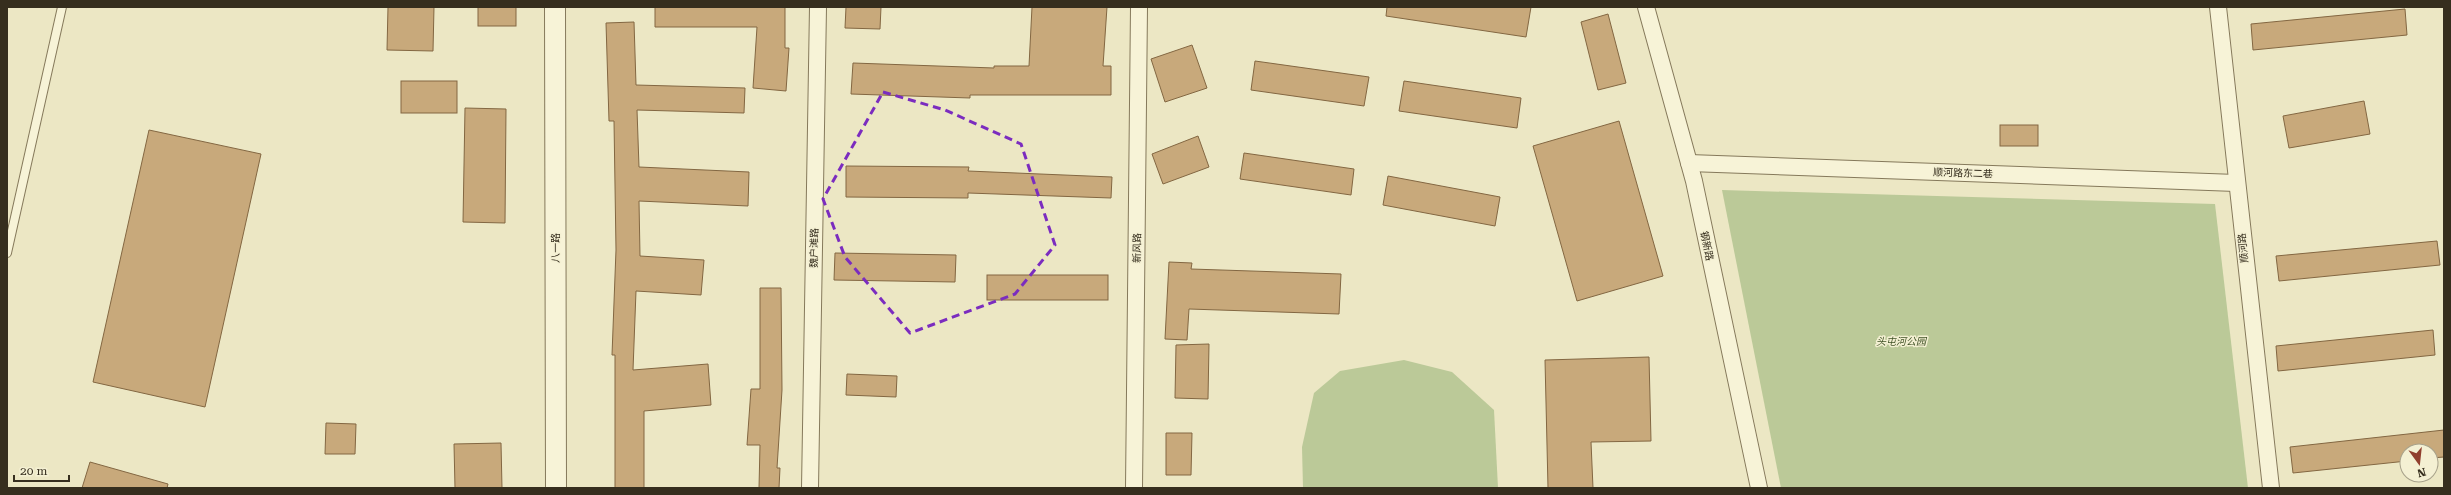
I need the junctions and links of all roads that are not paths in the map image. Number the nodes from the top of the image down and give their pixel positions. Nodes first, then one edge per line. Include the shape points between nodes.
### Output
1 (62, 7) edge
2 (555, 7) edge
3 (818, 7) edge
4 (1139, 7) edge
5 (1646, 7) edge
6 (2218, 7) edge
7 (1689, 163) junction
8 (2236, 183) junction
9 (7, 253) edge
10 (556, 488) edge
11 (810, 488) edge
12 (1134, 488) edge
13 (1759, 488) edge
14 (2271, 488) edge

1 - 9 lane
2 - 10 street, 八一路
3 - 11 street, 魏户滩路
4 - 12 street, 新风路
5 - 7 street, 钢新路
6 - 8 street, 顺河路
7 - 8 street, 顺河路东二巷
7 - 13 street, 钢新路
8 - 14 street, 顺河路

